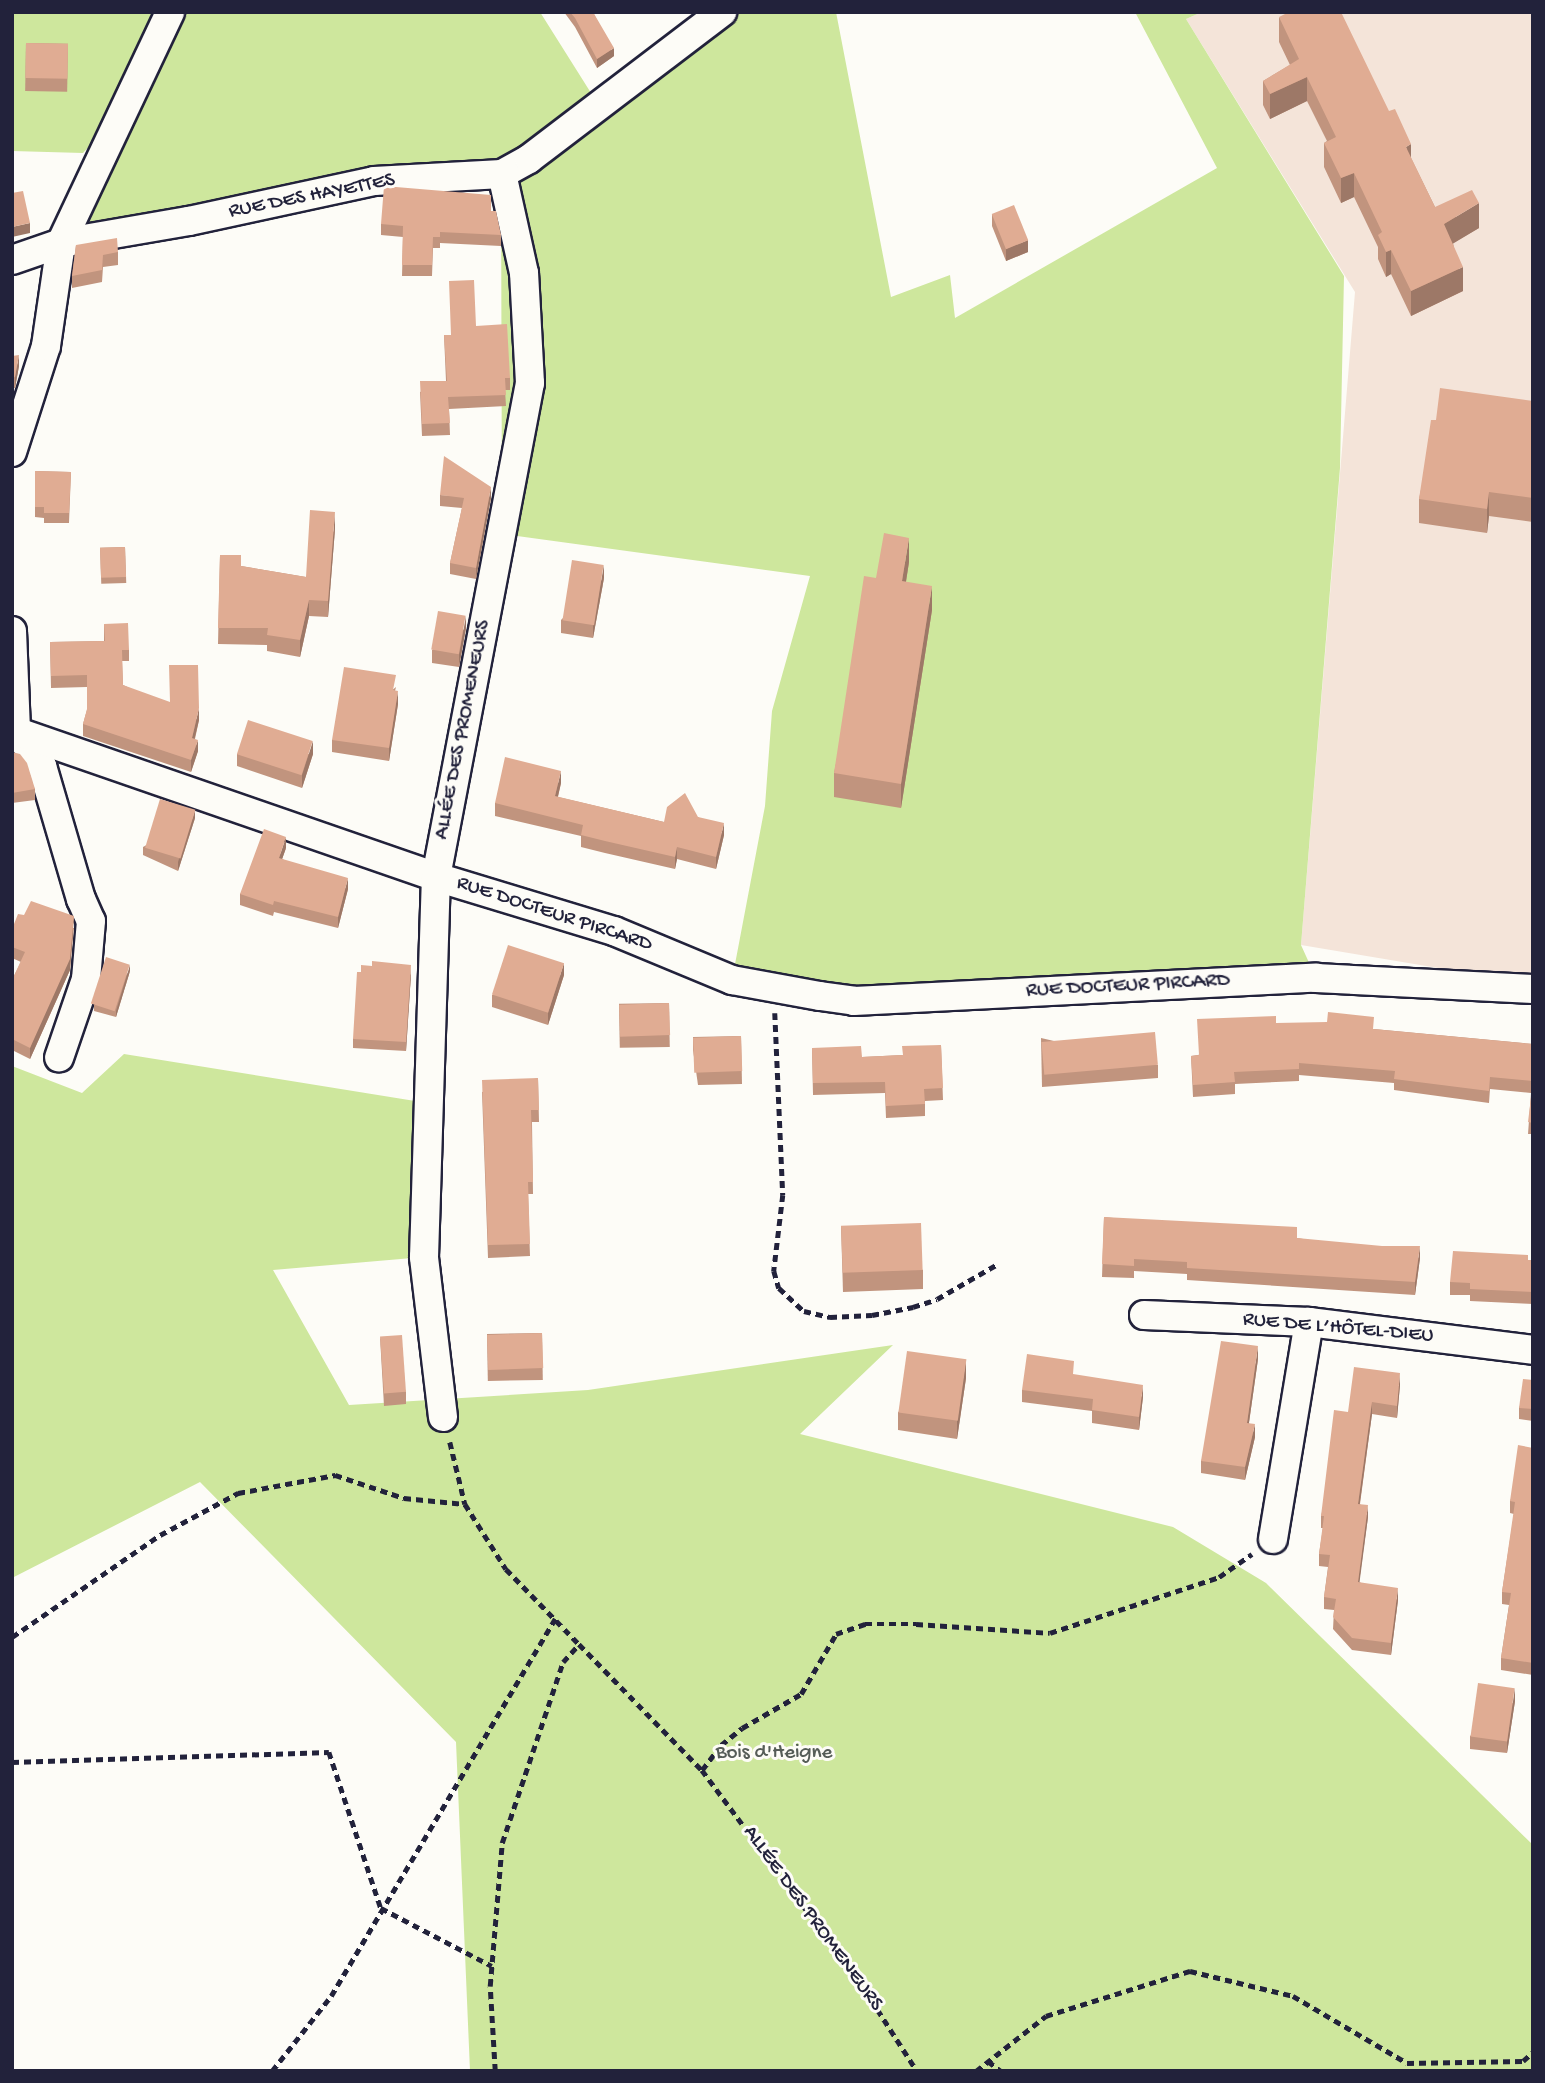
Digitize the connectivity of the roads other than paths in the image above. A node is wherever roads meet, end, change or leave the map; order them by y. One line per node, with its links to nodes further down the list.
1 (170, 12): 4 (street)
2 (722, 12): 3 (street, RUE DES HAYETTES)
3 (502, 174): 4 (street, RUE DES HAYETTES); 9 (street, ALLÉE DES PROMENEURS)
4 (61, 243): 5 (street, RUE DES HAYETTES); 6 (street)
5 (12, 260)
6 (12, 452)
7 (12, 631): 8 (street)
8 (14, 730): 9 (street, RUE DOCTEUR PIRCARD); 11 (street)
9 (436, 877): 10 (street, RUE DOCTEUR PIRCARD); 15 (street, ALLÉE DES PROMENEURS)
10 (1533, 989)
11 (59, 1058)
12 (1144, 1315): 13 (street, RUE DE L’HÔTEL-DIEU)
13 (1309, 1322): 14 (street, RUE DE L’HÔTEL-DIEU); 16 (street)
14 (1533, 1350)
15 (443, 1417)
16 (1273, 1539)

